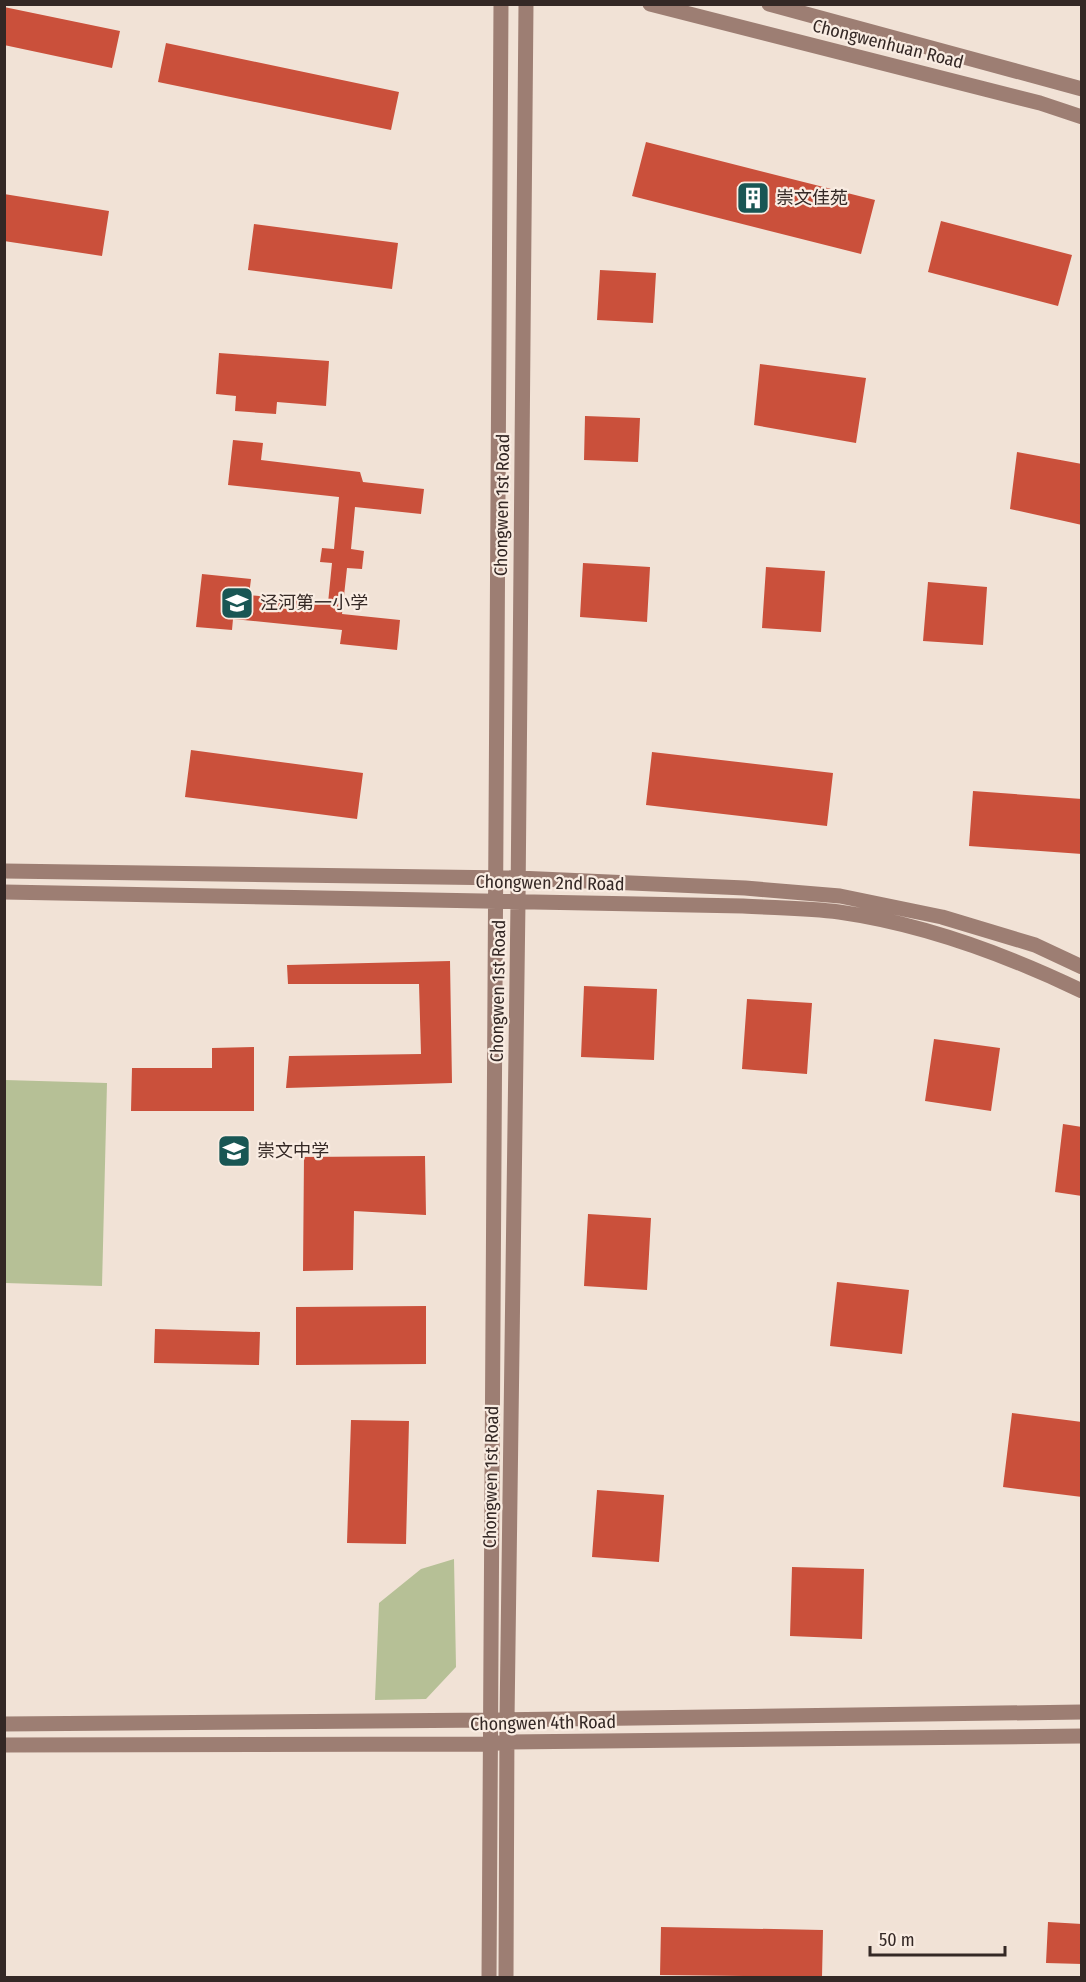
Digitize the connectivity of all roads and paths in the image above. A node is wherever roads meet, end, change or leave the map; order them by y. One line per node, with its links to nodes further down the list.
1 (501, 4): 8 (street, Chongwen 1st Road)
2 (526, 4): 9 (street, Chongwen 1st Road)
3 (650, 4): 6 (street, Chongwenhuan Road)
4 (769, 4): 5 (street, Chongwenhuan Road)
5 (1082, 89)
6 (1082, 117)
7 (4, 871): 8 (street, Chongwen 2nd Road)
8 (496, 878): 9 (street, Chongwen 2nd Road); 11 (street, Chongwen 1st Road)
9 (518, 878): 12 (street, Chongwen 1st Road); 13 (street, Chongwen 2nd Road)
10 (4, 892): 11 (street, Chongwen 2nd Road)
11 (495, 901): 12 (street, Chongwen 2nd Road); 16 (street, Chongwen 1st Road)
12 (518, 902): 14 (street, Chongwen 2nd Road); 17 (street, Chongwen 1st Road)
13 (1082, 968)
14 (1082, 991)
15 (1082, 1712): 17 (street, Chongwen 4th Road)
16 (490, 1720): 17 (street, Chongwen 4th Road); 18 (street, Chongwen 4th Road); 21 (street, Chongwen 1st Road)
17 (507, 1720): 20 (street, Chongwen 1st Road)
18 (4, 1724)
19 (1082, 1736): 20 (street, Chongwen 4th Road)
20 (507, 1742): 21 (street, Chongwen 4th Road); 24 (street, Chongwen 1st Road)
21 (490, 1744): 22 (street, Chongwen 4th Road); 23 (street, Chongwen 1st Road)
22 (4, 1745)
23 (489, 1977)
24 (506, 1977)

